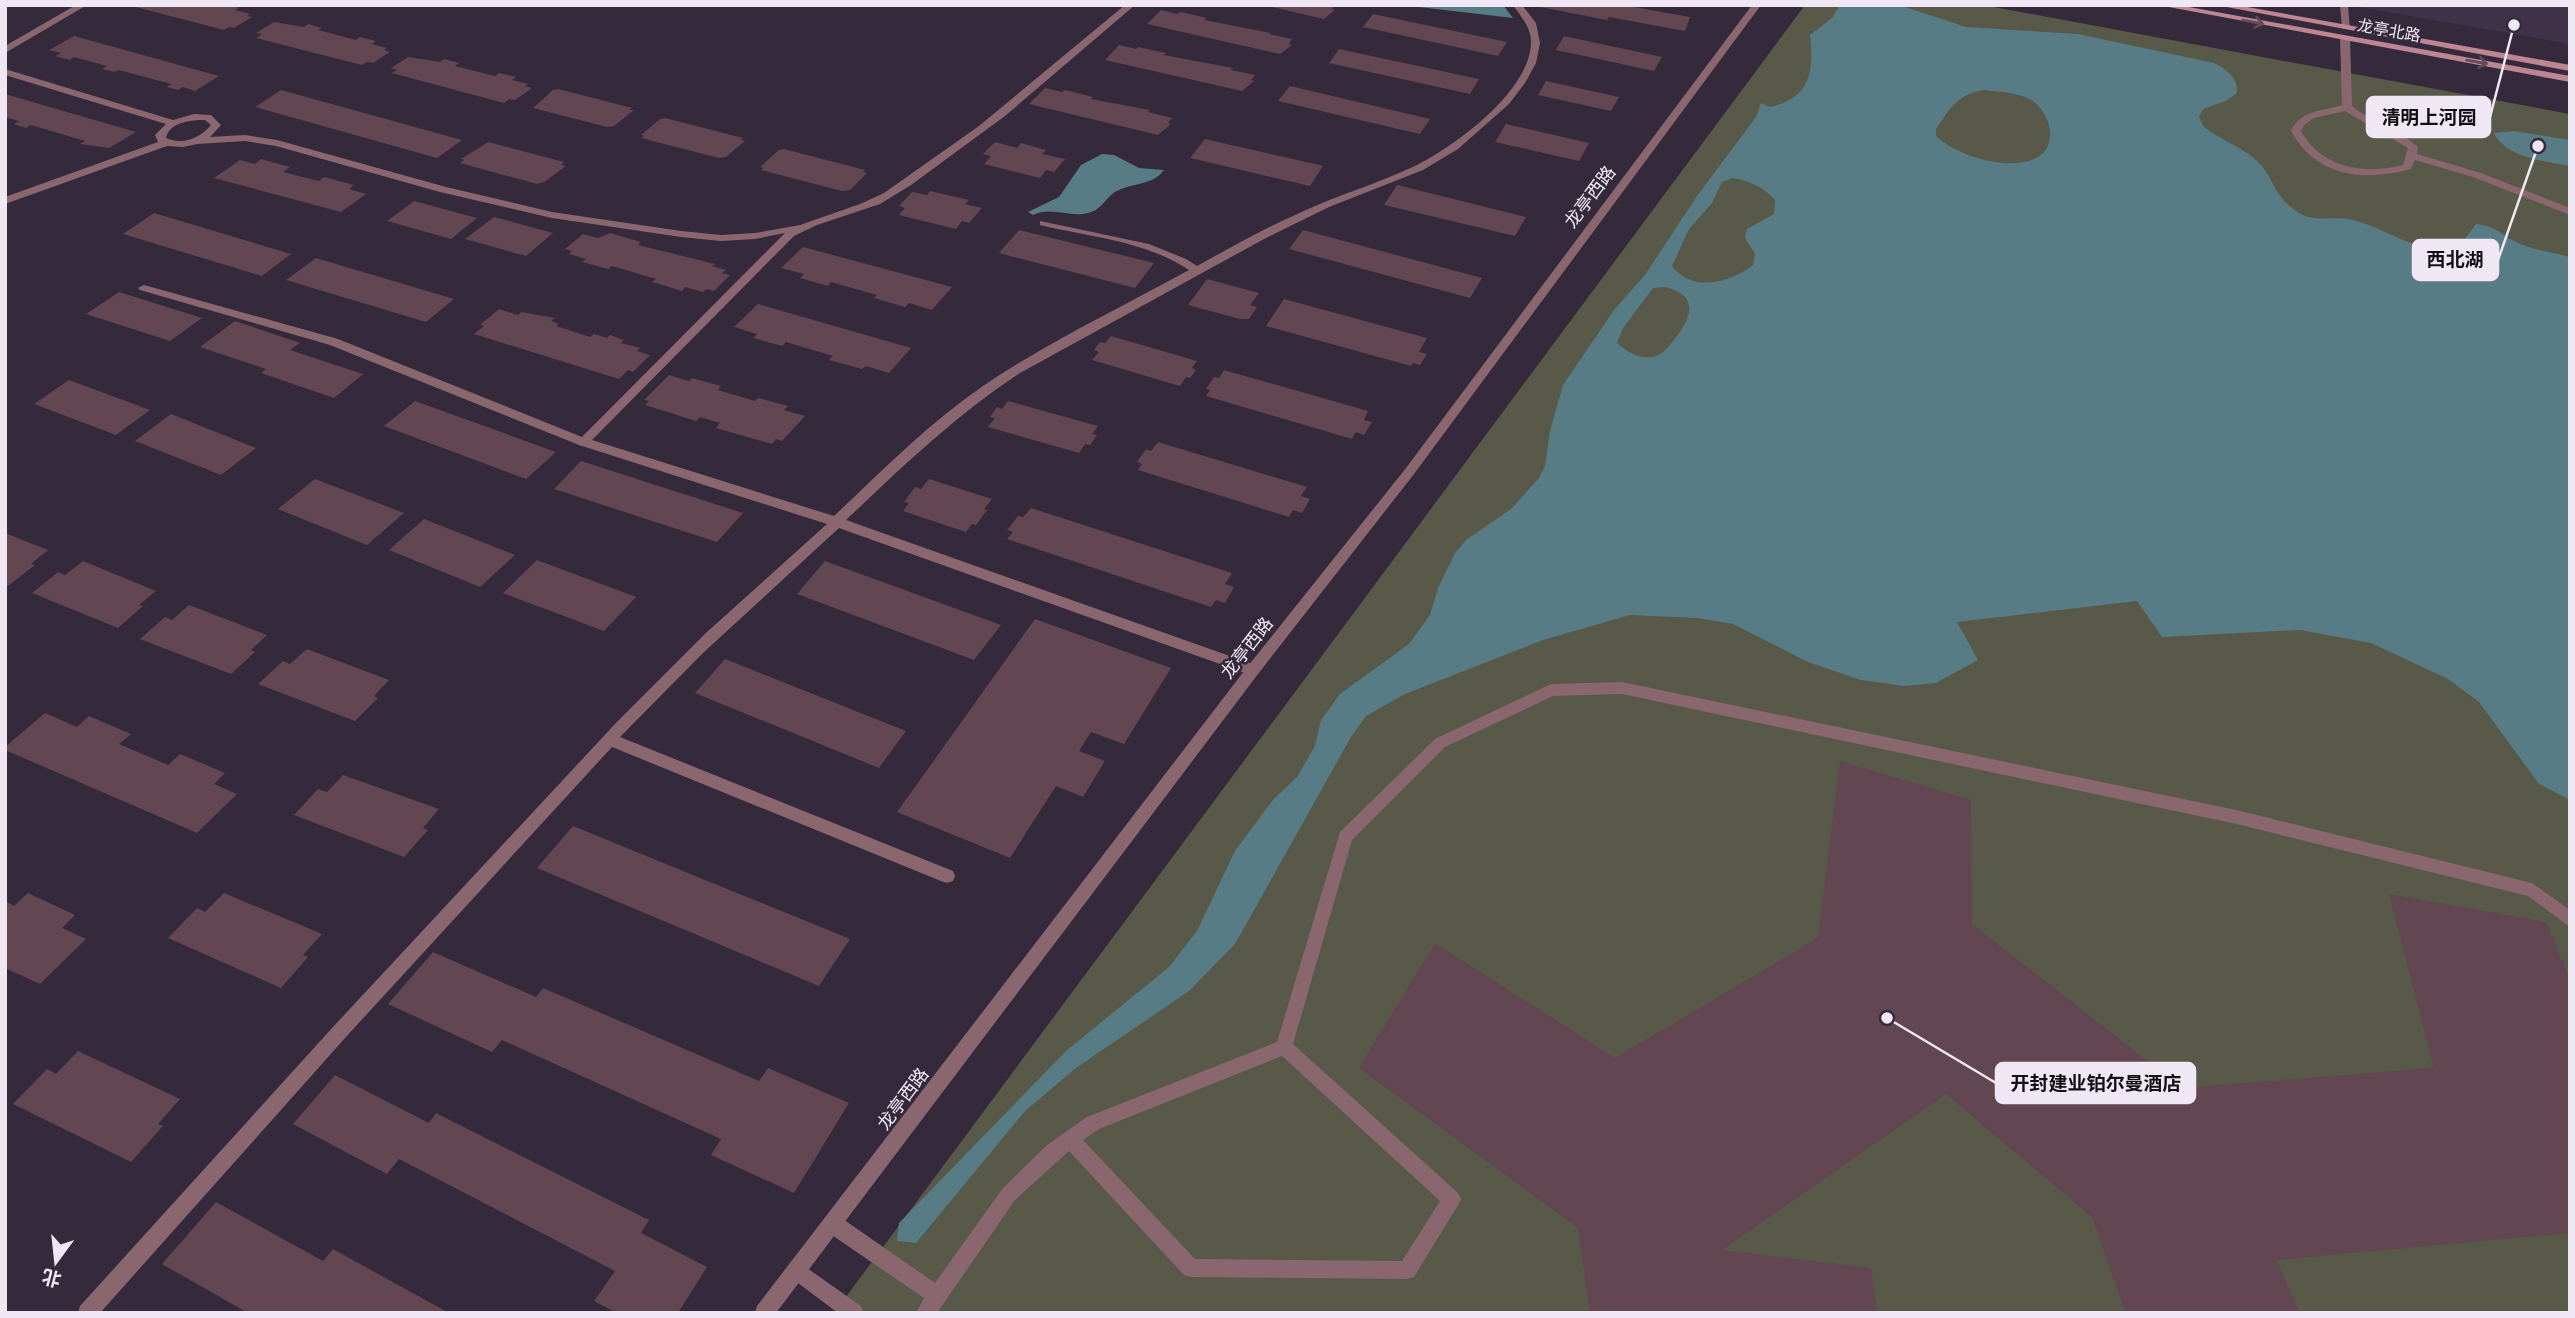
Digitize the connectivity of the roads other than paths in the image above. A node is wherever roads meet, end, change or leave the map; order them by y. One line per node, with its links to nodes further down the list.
1 (83, 5): 9 (street)
2 (1131, 5): 21 (street)
3 (1517, 5): 22 (street)
4 (1757, 5): 26 (street, 龙亭西路)
5 (2162, 5): 8 (main road, 龙亭北路, one-way to 8)
6 (2220, 5): 8 (main road, 龙亭北路)
7 (2344, 5): 8 (street)
8 (2346, 33): 10 (main road, 龙亭北路); 12 (main road, 龙亭北路, one-way to 12); 13 (street)
9 (5, 50)
10 (2570, 68)
11 (5, 72): 14 (street)
12 (2570, 79)
13 (2347, 107): 17 (street); 17 (street)
14 (174, 123): 15 (street); 16 (street)
15 (197, 141): 16 (street); 21 (street)
16 (166, 143): 18 (street)
17 (2413, 156): 19 (street)
18 (5, 201)
19 (2570, 212)
20 (1044, 223): 22 (street)
21 (805, 225): 24 (street)
22 (1196, 270): 25 (street)
23 (144, 288): 24 (street)
24 (583, 442): 25 (street)
25 (837, 522): 26 (street); 27 (street)
26 (1253, 670): 32 (street, 龙亭西路)
27 (611, 740): 28 (street); 35 (street)
28 (947, 876)
29 (2570, 920): 30 (street)
30 (1284, 1047): 31 (street); 31 (street)
31 (1070, 1139): 34 (street)
32 (833, 1224): 33 (street, 龙亭西路); 34 (street)
33 (797, 1270): 36 (street, 龙亭西路); 37 (street)
34 (937, 1297): 38 (street)
35 (87, 1313)
36 (764, 1313)
37 (854, 1313)
38 (925, 1313)

